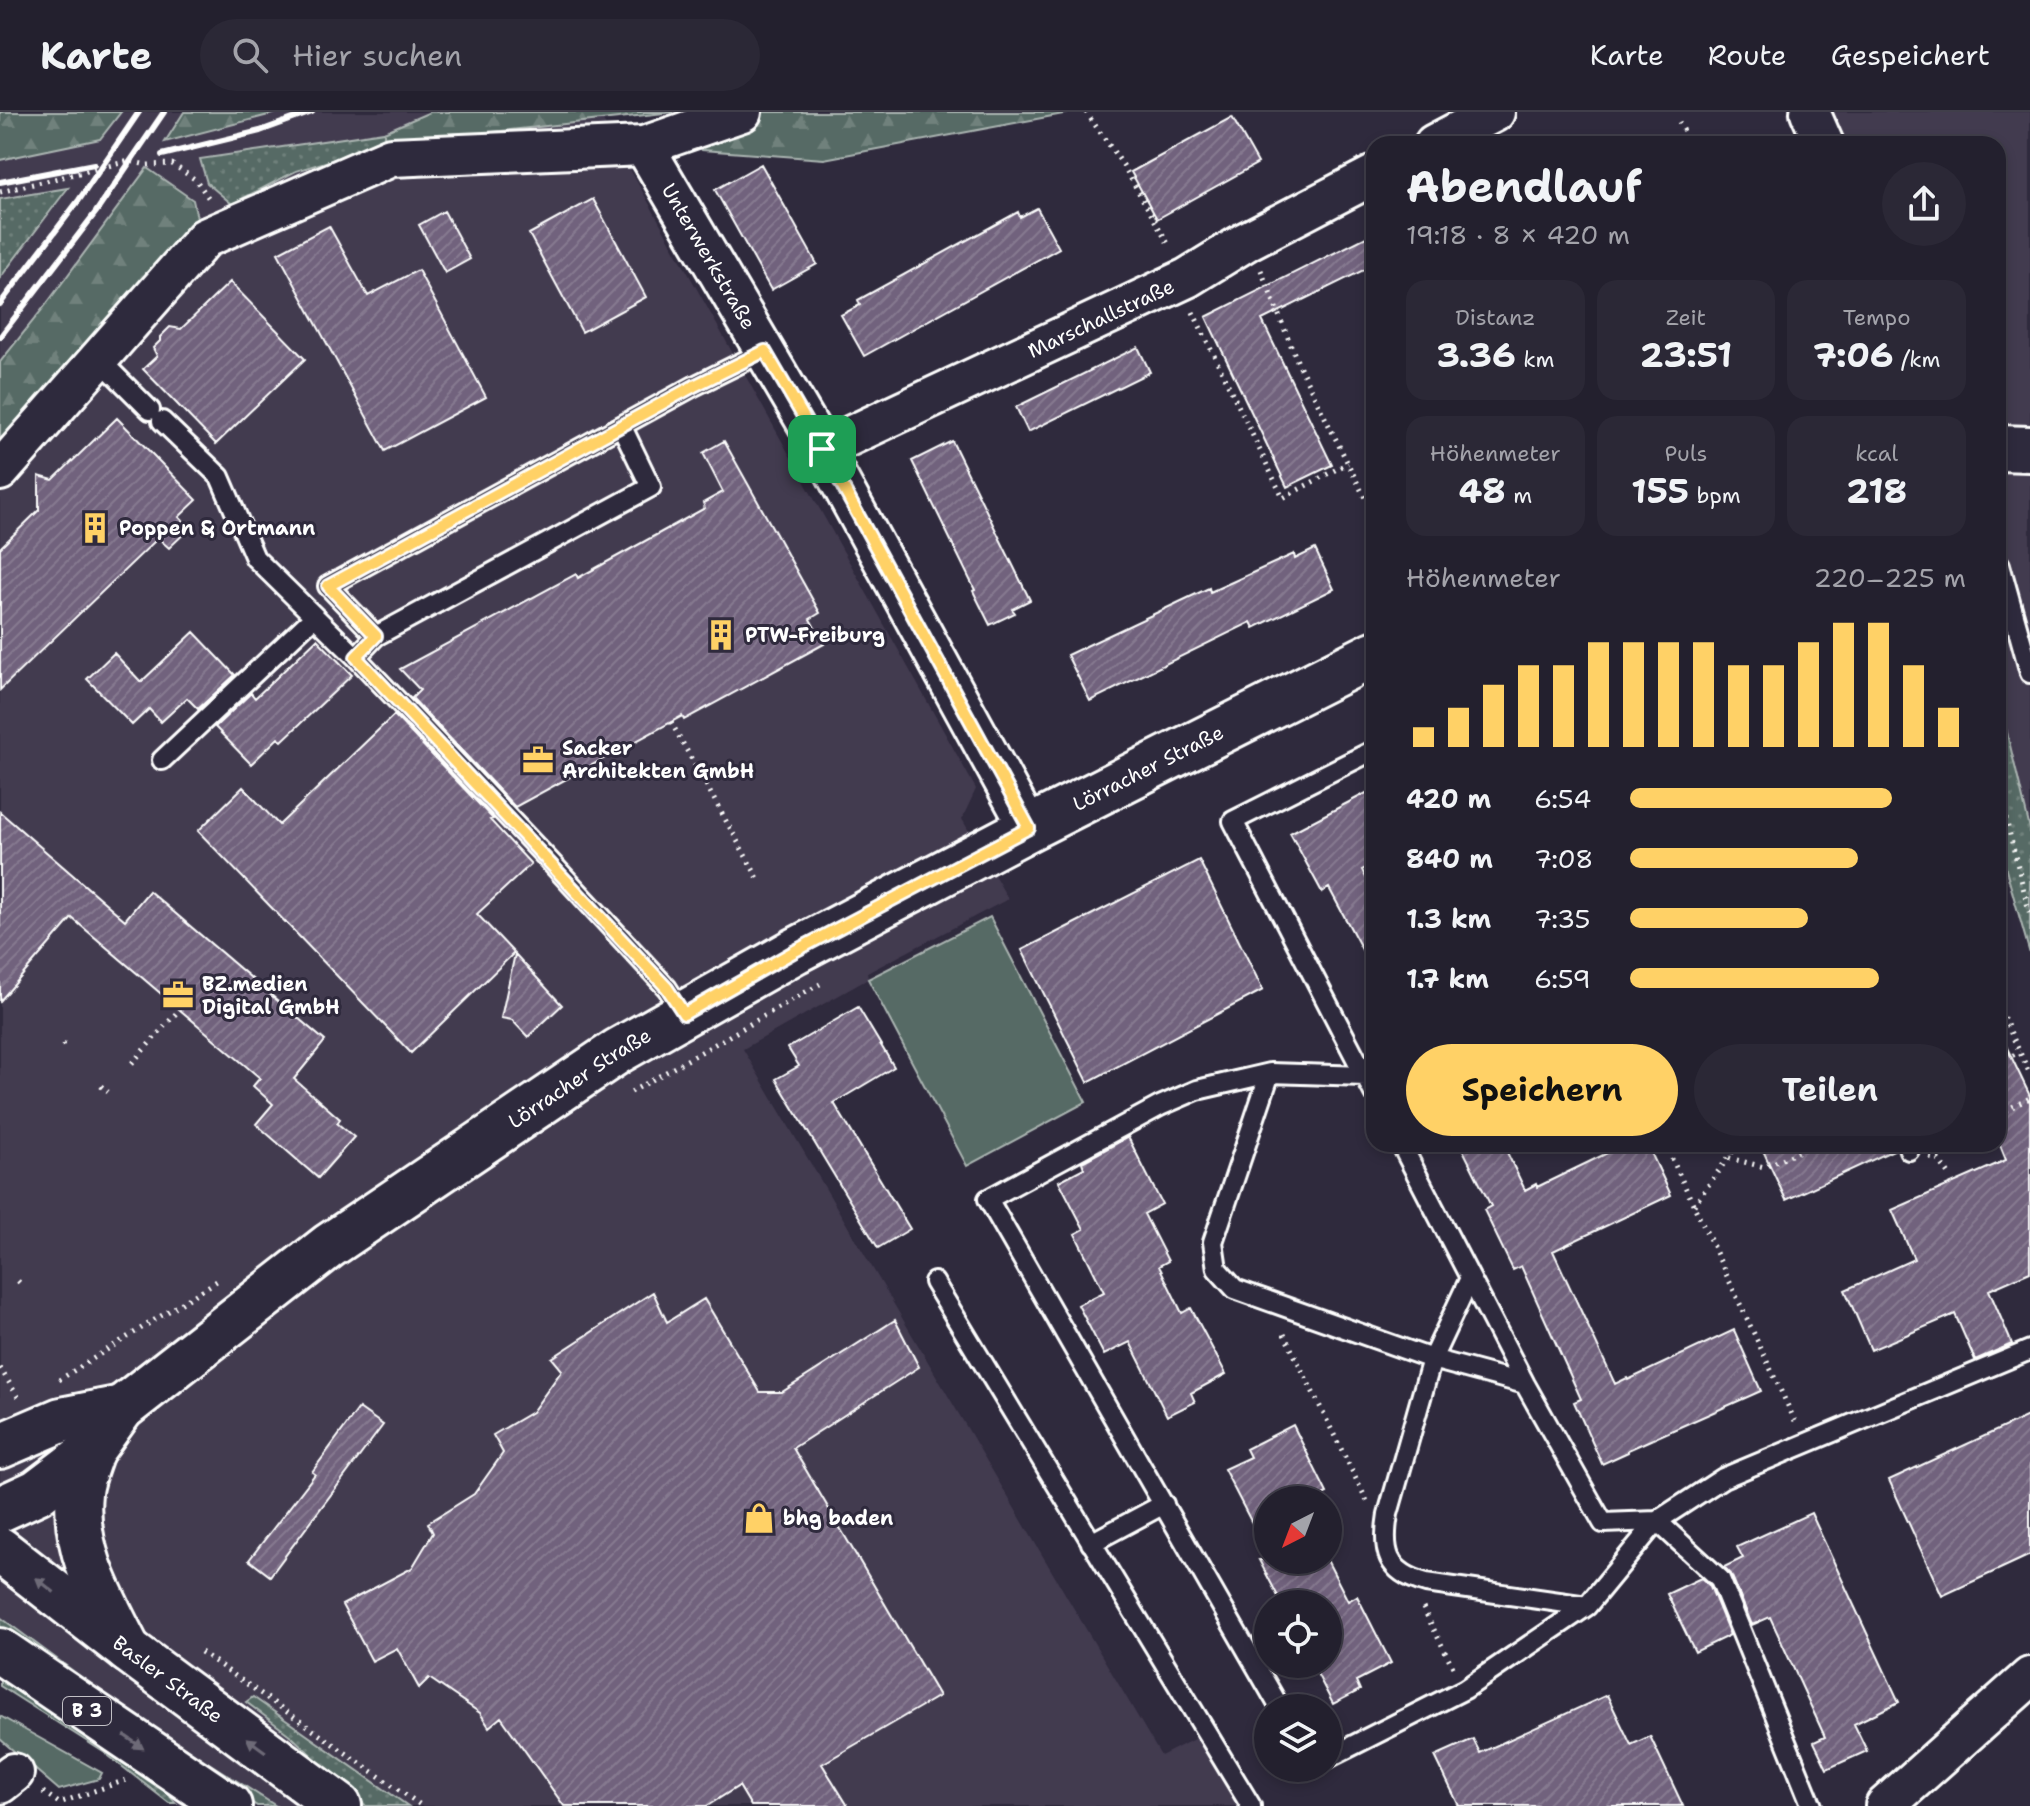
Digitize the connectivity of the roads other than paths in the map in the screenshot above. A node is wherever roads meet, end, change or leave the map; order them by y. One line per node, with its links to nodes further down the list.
1 (742, 112): 6 (street)
2 (1495, 112): 4 (street)
3 (1810, 112): 5 (street)
4 (1449, 136)
5 (1820, 136)
6 (644, 146): 8 (street, Unterwerkstraße); 9 (street)
7 (1366, 179): 12 (street, Marschallstraße)
8 (765, 351): 10 (lane); 12 (street, Unterwerkstraße)
9 (99, 359): 14 (street); 16 (lane)
10 (622, 427): 17 (lane); 17 (lane)
11 (2006, 448): 13 (street)
12 (822, 449): 23 (street, Unterwerkstraße)
13 (2030, 449)
14 (0, 471)
15 (2006, 587): 20 (lane)
16 (314, 617): 18 (lane); 22 (lane)
17 (376, 636): 18 (lane)
18 (356, 657): 24 (lane)
19 (1366, 658): 23 (street, Lörracher Straße)
20 (2030, 673)
21 (1366, 754): 26 (lane)
22 (162, 760)
23 (1029, 828): 24 (street, Lörracher Straße)
24 (684, 1014): 34 (street, Lörracher Straße)
25 (1270, 1073): 27 (lane); 32 (lane); 37 (lane)
26 (1366, 1076)
27 (1366, 1084)
28 (1405, 1152): 29 (lane)
29 (1470, 1278): 32 (lane); 33 (lane)
30 (934, 1282): 40 (lane)
31 (2030, 1350): 39 (lane)
32 (1432, 1359): 33 (lane); 42 (lane)
33 (1525, 1384): 39 (lane)
34 (122, 1408): 35 (street, Lörracher Straße); 36 (street, Lörracher Straße)
35 (0, 1446)
36 (91, 1451): 38 (street, Lörracher Straße); 43 (street)
37 (1164, 1504): 40 (lane); 46 (lane)
38 (0, 1509)
39 (1657, 1521): 42 (lane); 51 (lane)
40 (1091, 1543): 50 (lane)
41 (0, 1550): 43 (street, Basler Straße, one-way to 41)
42 (1587, 1606): 47 (lane)
43 (128, 1650): 49 (street, Basler Straße, one-way to 43)
44 (0, 1651): 48 (street, B 3, one-way to 48)
45 (2030, 1677): 52 (street)
46 (1272, 1694)
47 (1342, 1751)
48 (229, 1806)
49 (339, 1806)
50 (1251, 1806)
51 (1812, 1806)
52 (1885, 1806)

